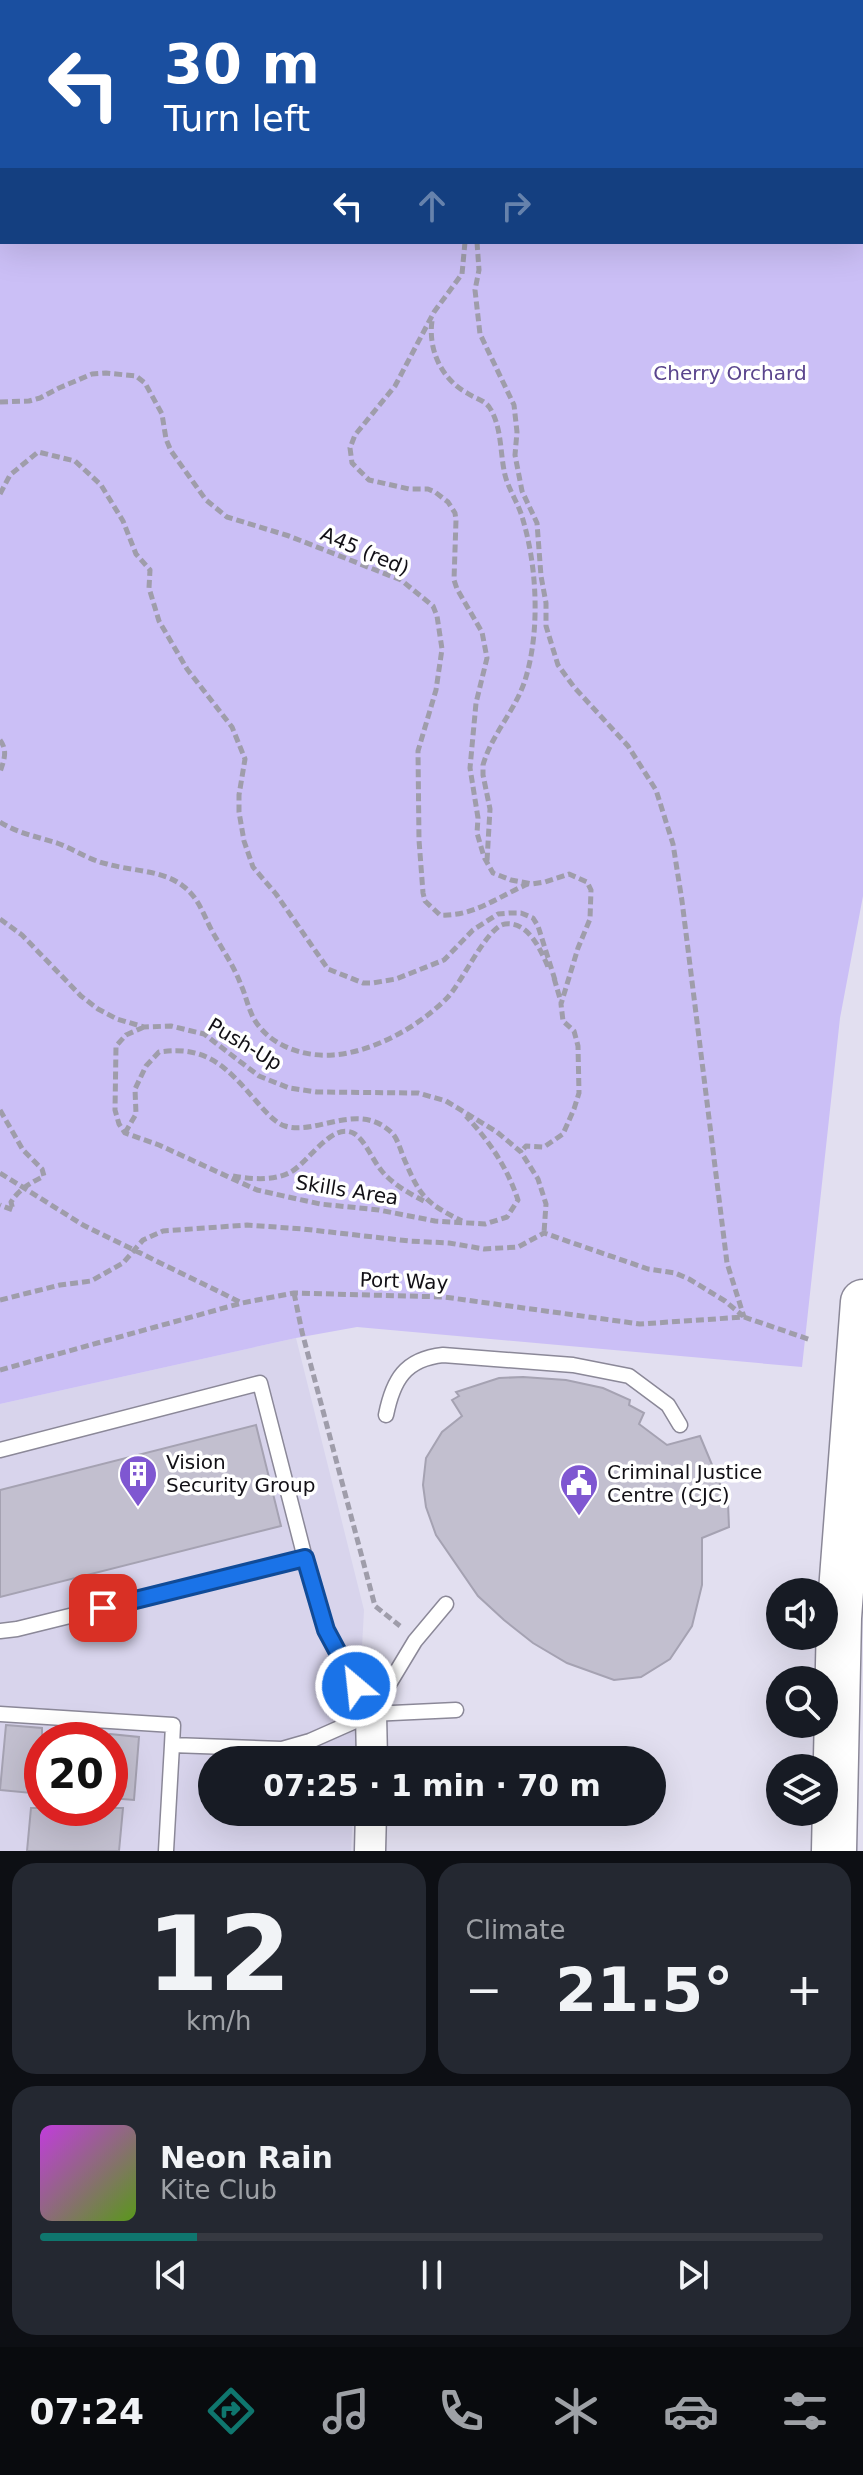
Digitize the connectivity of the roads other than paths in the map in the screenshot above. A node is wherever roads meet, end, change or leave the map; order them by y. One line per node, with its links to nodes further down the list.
1 (863, 1302): 16 (highway)
2 (386, 1415): 3 (lane)
3 (680, 1425)
4 (0, 1450): 5 (lane)
5 (305, 1558): 7 (lane); 10 (lane)
6 (446, 1604): 10 (lane)
7 (0, 1631)
8 (456, 1710): 10 (lane)
9 (0, 1714): 11 (lane)
10 (371, 1714): 11 (lane); 12 (street)
11 (172, 1745): 14 (lane)
12 (372, 1746)
13 (371, 1826): 15 (street)
14 (166, 1851)
15 (370, 1851)
16 (834, 1851)

